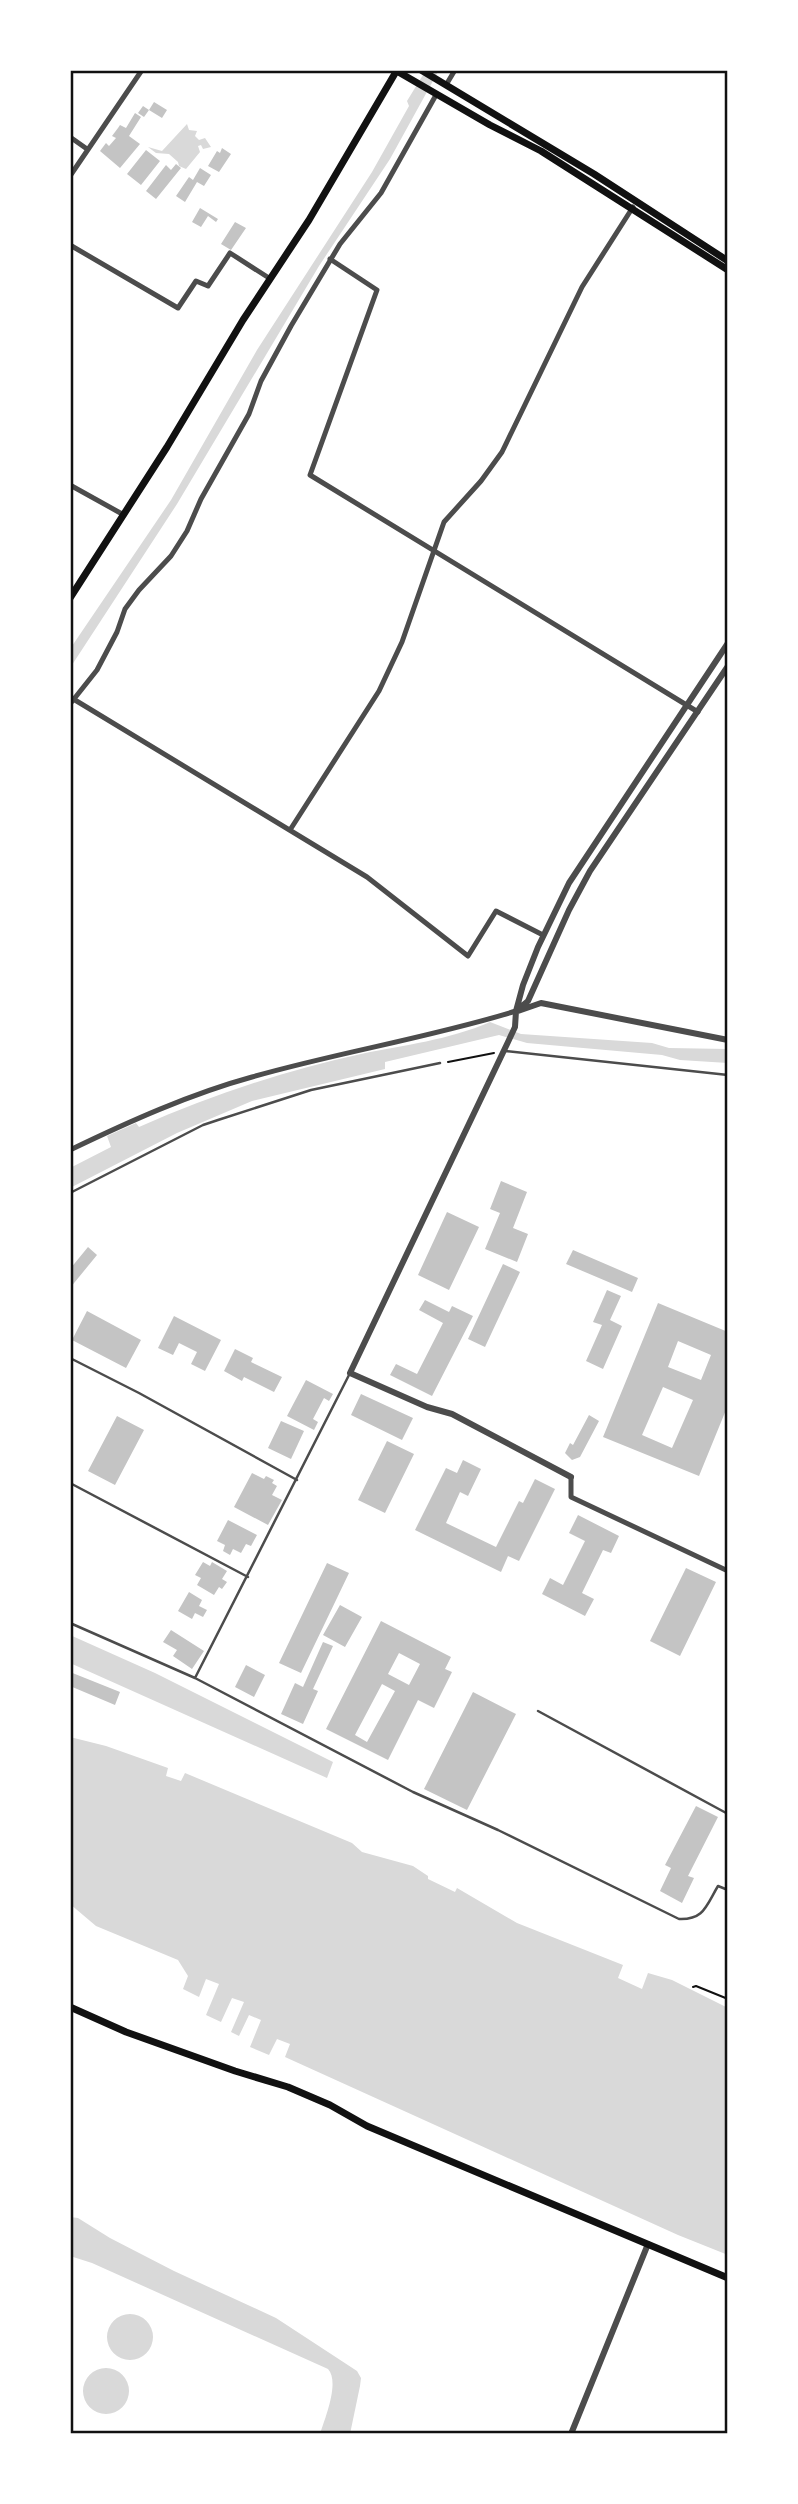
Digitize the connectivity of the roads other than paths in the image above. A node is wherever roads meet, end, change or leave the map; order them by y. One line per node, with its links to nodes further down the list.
1 (142, 70): 8 (street)
2 (396, 70): 6 (main road); 15 (main road)
3 (421, 70): 5 (main road)
4 (455, 70): 5 (street)
5 (446, 85): 10 (main road)
6 (436, 94): 10 (main road); 12 (street)
7 (70, 137): 8 (street)
8 (87, 149): 9 (street)
9 (70, 176)
10 (635, 205): 13 (main road); 14 (main road); 18 (street)
11 (70, 245): 15 (street)
12 (330, 259): 18 (street); 22 (street)
13 (728, 261)
14 (728, 270)
15 (270, 278): 17 (main road)
16 (70, 485): 17 (street)
17 (124, 515): 19 (main road)
18 (434, 551): 23 (street); 25 (street)
19 (70, 598)
20 (728, 643): 23 (street)
21 (728, 666): 24 (street)
22 (71, 700): 25 (street)
23 (688, 706): 24 (street); 26 (street)
24 (698, 712): 27 (street)
25 (290, 830): 26 (street)
26 (543, 935): 27 (street)
27 (516, 1011): 28 (street); 29 (street); 32 (street)
28 (728, 1040)
29 (504, 1051): 31 (lane); 35 (street)
30 (440, 1063): 33 (lane)
31 (728, 1075)
32 (70, 1150)
33 (70, 1193)
34 (70, 1358): 37 (lane)
35 (351, 1373): 36 (street); 37 (lane)
36 (571, 1477): 39 (street)
37 (297, 1480): 40 (lane)
38 (70, 1483): 40 (lane)
39 (728, 1571)
40 (248, 1577): 42 (lane)
41 (70, 1623): 42 (lane)
42 (195, 1678): 45 (lane)
43 (538, 1711): 44 (lane)
44 (728, 1814)
45 (728, 1890)
46 (70, 2007): 47 (main road)
47 (648, 2244): 48 (main road); 49 (street)
48 (728, 2278)
49 (570, 2434)

